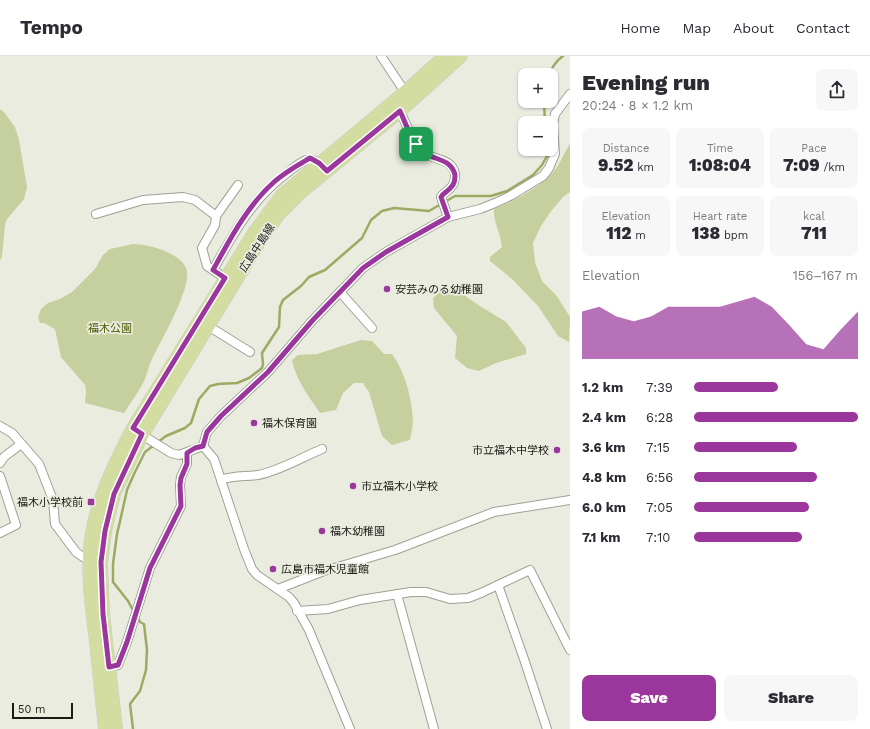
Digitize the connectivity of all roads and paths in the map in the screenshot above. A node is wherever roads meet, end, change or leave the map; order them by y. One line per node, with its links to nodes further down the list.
1 (381, 56): 5 (street)
2 (445, 56): 5 (main road, 広島中島線)
3 (461, 56): 5 (main road, 広島中島線)
4 (570, 94): 11 (street)
5 (409, 96): 6 (main road, 広島中島線); 7 (main road, 広島中島線)
6 (400, 111): 7 (main road, 広島中島線); 11 (street)
7 (323, 167): 12 (street); 13 (main road, 広島中島線); 15 (main road, 広島中島線)
8 (238, 185): 10 (street)
9 (96, 214): 10 (street)
10 (216, 216): 12 (street)
11 (448, 217): 14 (street)
12 (213, 270): 13 (street)
13 (225, 278): 15 (main road, 広島中島線)
14 (340, 292): 16 (street); 21 (street)
15 (204, 323): 17 (street); 19 (main road, 広島中島線)
16 (372, 328)
17 (250, 352)
18 (0, 426): 20 (street)
19 (137, 431): 23 (street); 29 (main road, 広島中島線)
20 (21, 444): 24 (street); 29 (street)
21 (203, 446): 23 (street); 26 (street)
22 (322, 449): 26 (street)
23 (187, 453): 35 (street)
24 (0, 463)
25 (0, 476): 28 (street)
26 (221, 480): 31 (street)
27 (570, 500): 31 (street)
28 (0, 533)
29 (95, 561): 35 (main road, 広島中島線); 36 (main road, 広島中島線)
30 (498, 585): 32 (street); 34 (street); 40 (street)
31 (278, 589): 33 (street)
32 (397, 594): 33 (street); 39 (street)
33 (297, 611): 38 (street)
34 (570, 649)
35 (109, 667): 37 (main road, 広島中島線)
36 (105, 729)
37 (116, 729)
38 (350, 729)
39 (434, 729)
40 (548, 729)

